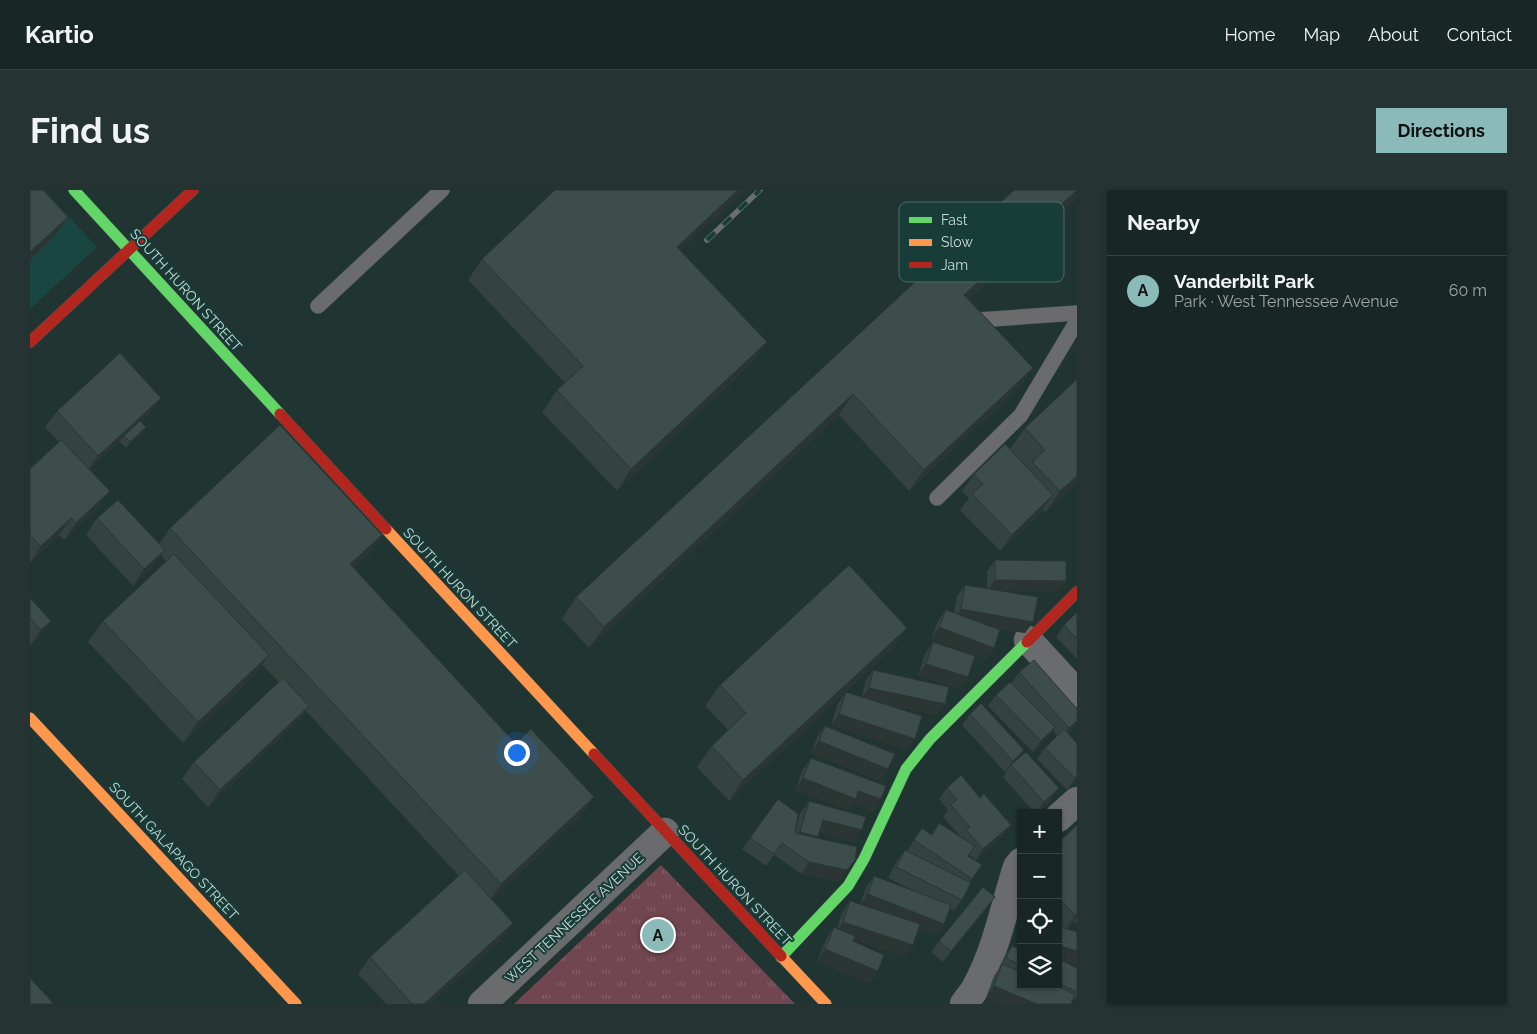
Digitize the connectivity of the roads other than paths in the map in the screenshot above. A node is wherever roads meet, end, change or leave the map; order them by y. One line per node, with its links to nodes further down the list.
1 (74, 190): 4 (street, SOUTH HURON STREET)
2 (194, 190): 4 (street)
3 (442, 190): 5 (lane)
4 (129, 250): 9 (street); 17 (street, SOUTH HURON STREET)
5 (318, 306)
6 (1077, 313): 7 (lane)
7 (978, 320)
8 (1077, 321): 10 (lane)
9 (30, 342)
10 (937, 498)
11 (1077, 592): 12 (street)
12 (1028, 640): 13 (street); 19 (street)
13 (1077, 693)
14 (30, 718): 20 (street, SOUTH GALAPAGO STREET)
15 (1077, 801): 16 (street)
16 (1062, 814)
17 (665, 832): 19 (street, SOUTH HURON STREET); 21 (street, WEST TENNESSEE AVENUE)
18 (1017, 867): 23 (street)
19 (781, 957): 22 (street, SOUTH HURON STREET)
20 (296, 1004)
21 (482, 1004)
22 (826, 1004)
23 (964, 1004)

